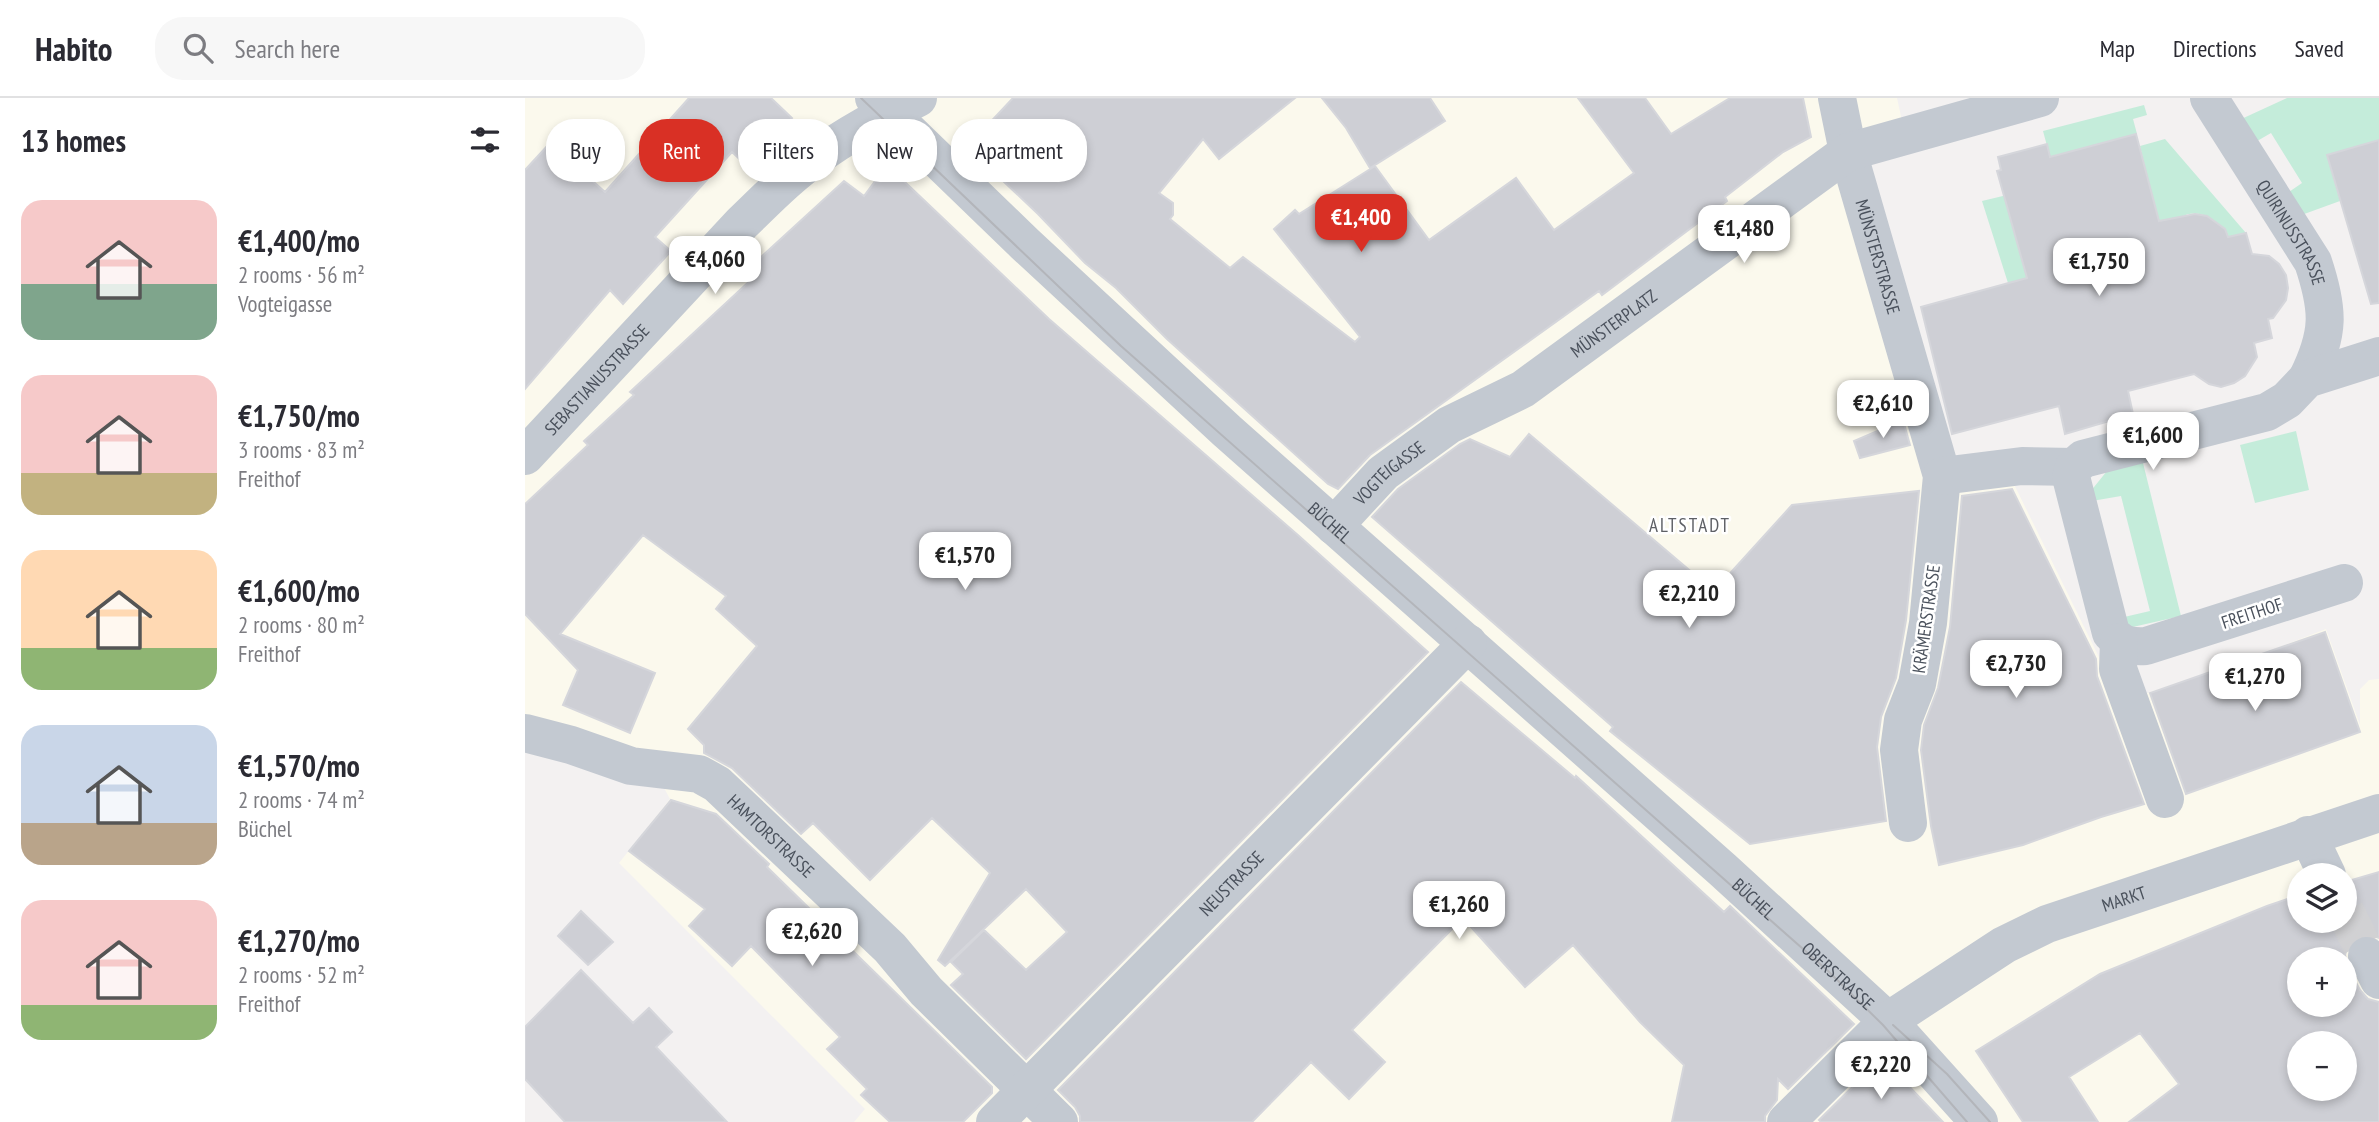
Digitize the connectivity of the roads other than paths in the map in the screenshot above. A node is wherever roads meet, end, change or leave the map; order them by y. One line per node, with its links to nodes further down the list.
1 (1837, 98): 5 (street, MÜNSTERSTRASSE)
2 (2040, 98): 5 (street, MÜNSTERPLATZ)
3 (2209, 98): 7 (street, QUIRINUSSTRASSE)
4 (894, 103): 10 (street, SEBASTIANUSSTRASSE); 13 (street, BÜCHEL)
5 (1848, 152): 8 (street, MÜNSTERSTRASSE); 9 (street, MÜNSTERPLATZ)
6 (2379, 356): 7 (street)
7 (2307, 379): 11 (street)
8 (1924, 413): 12 (street, KRÄMERSTRASSE)
9 (1449, 425): 13 (street, VOGTEIGASSE)
10 (525, 456)
11 (2074, 467): 12 (street); 15 (street)
12 (1942, 476): 20 (street, KRÄMERSTRASSE)
13 (1334, 526): 16 (street, BÜCHEL)
14 (2344, 583): 15 (street, FREITHOF)
15 (2119, 642): 18 (street)
16 (1468, 643): 23 (street, BÜCHEL); 25 (street, NEUSTRASSE)
17 (525, 733): 25 (street, HAMTORSTRASSE)
18 (2165, 799)
19 (2379, 813): 21 (street, MARKT)
20 (1908, 823)
21 (2308, 835): 22 (street); 24 (street, MARKT)
22 (2321, 863)
23 (1781, 922): 24 (street, OBERSTRASSE)
24 (1888, 1021): 28 (street, MARKT); 29 (street, OBERSTRASSE)
25 (1027, 1089): 26 (street, NEUSTRASSE); 27 (street, HAMTORSTRASSE)
26 (995, 1122)
27 (1059, 1122)
28 (1786, 1122)
29 (1979, 1122)

